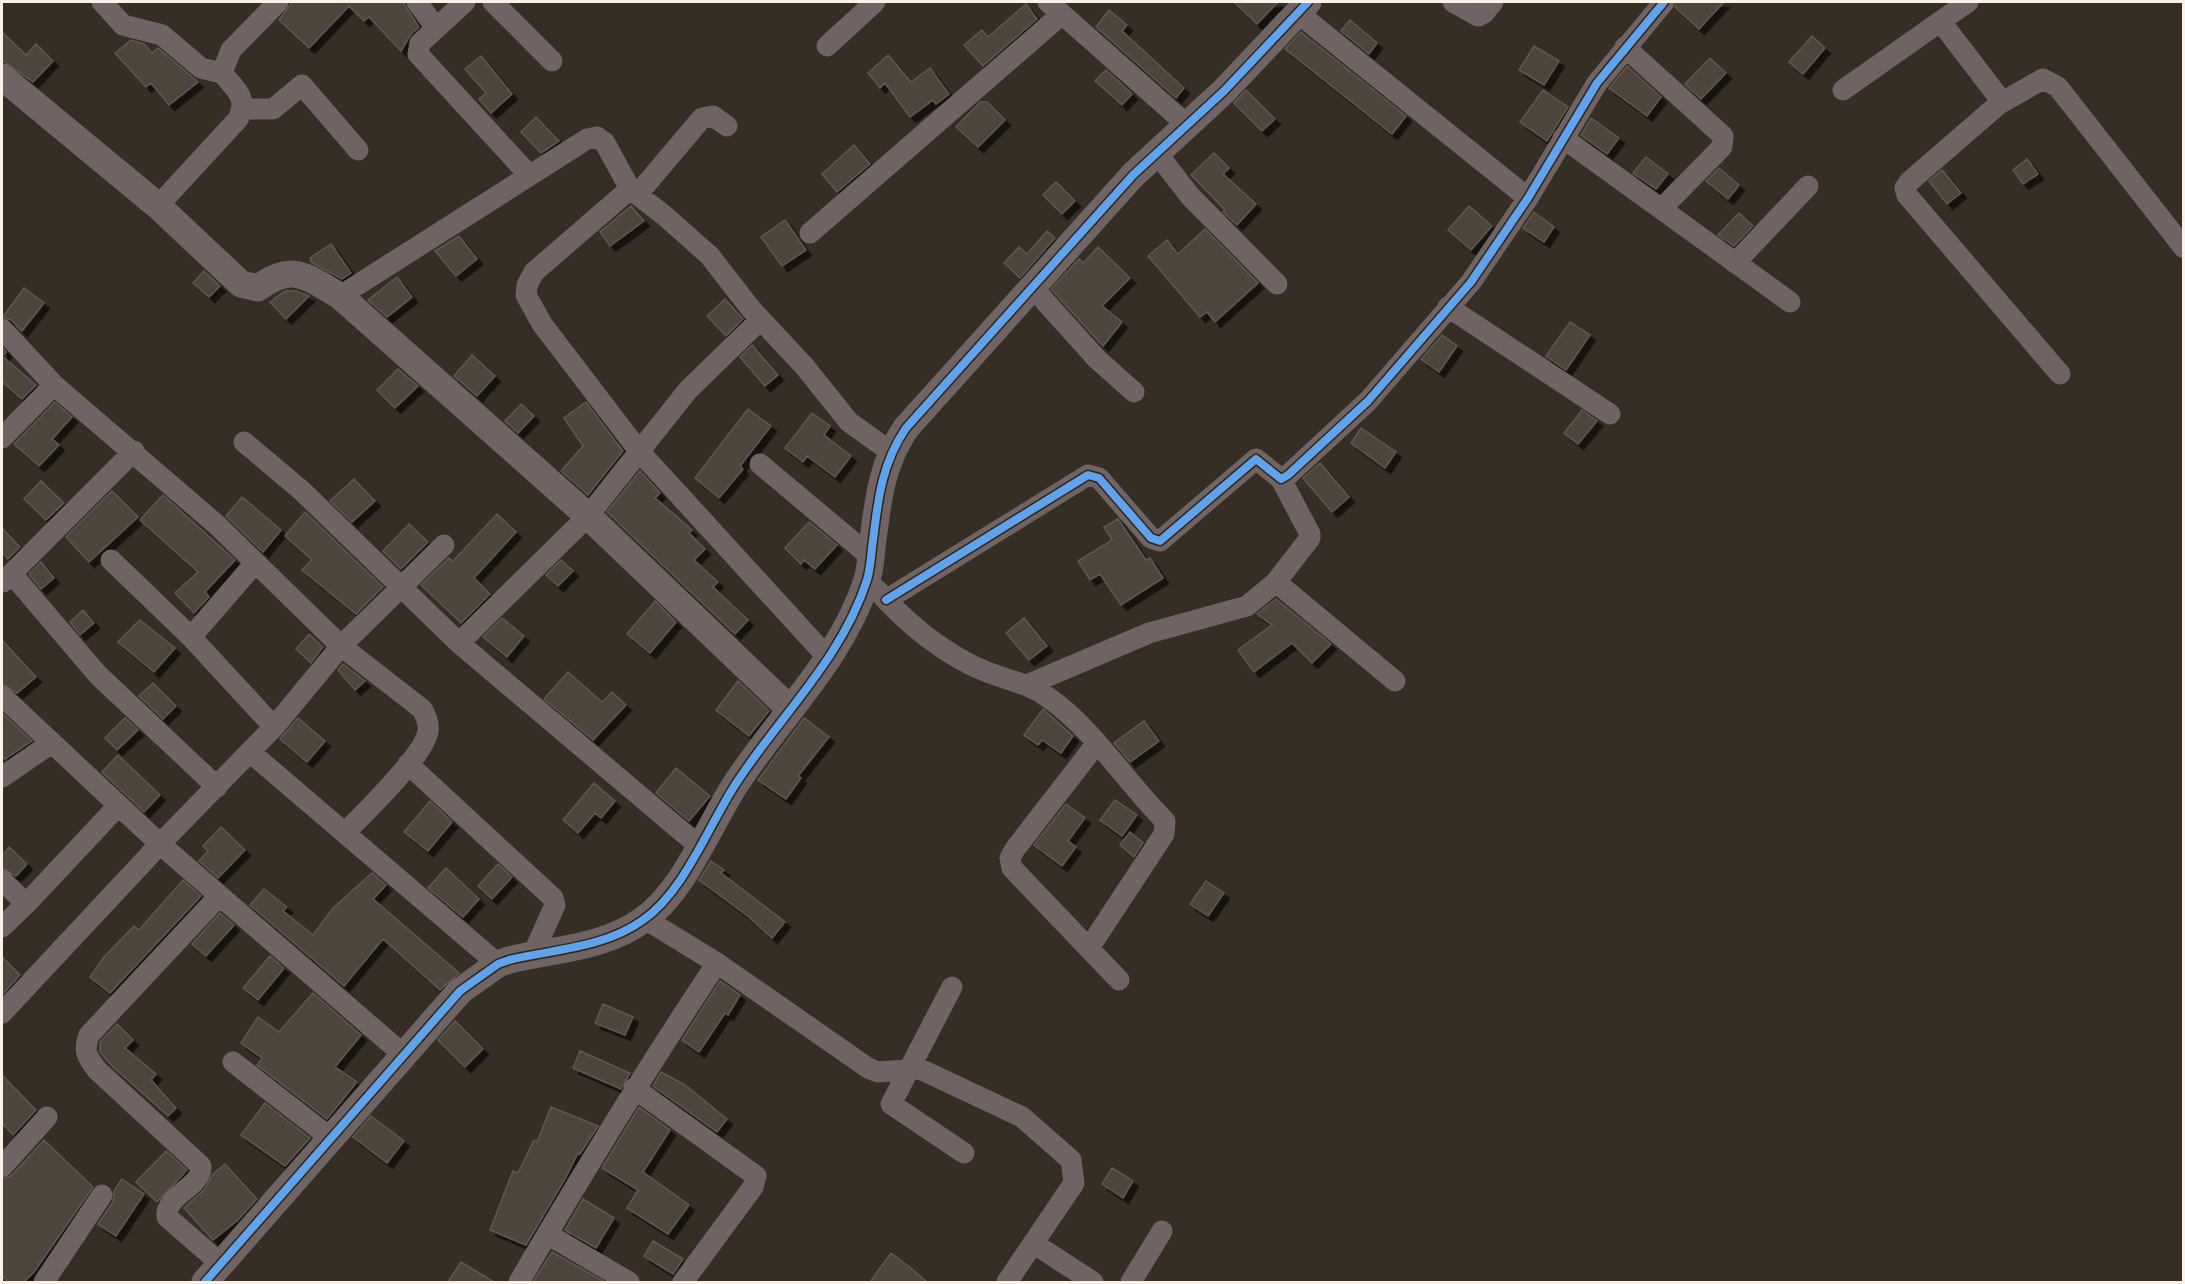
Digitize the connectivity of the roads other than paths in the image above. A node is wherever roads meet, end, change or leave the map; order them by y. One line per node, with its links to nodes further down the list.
1 (102, 2): 18 (street)
2 (279, 2): 18 (street)
3 (417, 2): 14 (street)
4 (465, 2): 14 (street)
5 (493, 2): 17 (street)
6 (875, 2): 15 (street)
7 (1453, 2): 8 (street)
8 (1493, 2)
9 (1664, 2): 16 (street)
10 (1967, 2): 13 (street)
11 (1303, 7): 23 (street); 31 (street)
12 (1055, 8): 23 (street); 34 (street)
13 (1941, 22): 20 (street); 21 (street)
14 (436, 28): 28 (street)
15 (827, 46)
16 (1625, 47): 25 (street); 33 (street)
17 (552, 61)
18 (222, 73): 22 (street)
19 (2, 77): 32 (street)
20 (1843, 90)
21 (1999, 104): 35 (street); 44 (street)
22 (243, 109): 26 (street); 32 (street)
23 (1186, 124): 27 (street)
24 (727, 126): 30 (street)
25 (1563, 138): 31 (street); 33 (street)
26 (358, 150)
27 (1156, 152): 37 (street); 38 (street)
28 (529, 175): 30 (street); 39 (street)
29 (1808, 186): 36 (street)
30 (633, 192): 42 (street); 51 (street)
31 (1528, 198): 41 (street)
32 (158, 206): 39 (street)
33 (1662, 208): 36 (street)
34 (810, 233)
35 (2184, 248)
36 (1735, 263): 40 (street)
37 (1277, 284)
38 (1033, 288): 46 (street); 52 (street)
39 (340, 296): 55 (street)
40 (1790, 302)
41 (1448, 307): 47 (street); 54 (street)
42 (760, 320): 51 (street); 52 (street)
43 (2, 329): 45 (street)
44 (2060, 374)
45 (54, 385): 48 (street); 50 (street)
46 (1134, 392)
47 (1610, 414)
48 (2, 438)
49 (244, 442): 62 (street)
50 (134, 451): 58 (street); 60 (street)
51 (639, 451): 55 (street); 67 (street)
52 (891, 452): 59 (street)
53 (760, 464): 59 (street)
54 (1281, 479): 61 (street); 63 (street)
55 (588, 516): 65 (street); 71 (street)
56 (444, 545): 62 (street)
57 (111, 560): 64 (street)
58 (255, 563): 64 (street); 66 (street)
59 (869, 568): 63 (street); 67 (street)
60 (7, 578): 78 (street)
61 (1276, 582): 68 (street); 69 (street)
62 (400, 588): 65 (street); 66 (street)
63 (886, 600): 69 (street)
64 (191, 637): 72 (street)
65 (459, 643): 82 (street)
66 (341, 646): 72 (street); 76 (street)
67 (829, 659): 71 (street)
68 (1395, 681)
69 (1027, 685): 73 (street)
70 (2, 696): 74 (street)
71 (790, 709): 82 (street)
72 (274, 727): 75 (street)
73 (1097, 743): 88 (street); 88 (street)
74 (50, 744): 77 (street); 79 (street)
75 (250, 752): 78 (street); 80 (street)
76 (408, 764): 80 (street); 89 (street)
77 (2, 777)
78 (217, 787): 81 (street)
79 (118, 806): 81 (street); 85 (street)
80 (345, 833): 91 (street)
81 (160, 844): 84 (street); 94 (street)
82 (699, 846): 86 (street)
83 (2, 880): 85 (street)
84 (219, 896): 95 (street); 107 (street)
85 (26, 904): 87 (street)
86 (645, 919): 89 (street); 90 (street)
87 (2, 927)
88 (1089, 948): 92 (street)
89 (532, 954): 91 (street)
90 (717, 963): 97 (street); 98 (street)
91 (498, 964): 95 (street)
92 (1119, 980)
93 (952, 987): 97 (street)
94 (2, 1013)
95 (405, 1056): 100 (street)
96 (233, 1062): 100 (street)
97 (907, 1070): 101 (street); 106 (street)
98 (634, 1088): 105 (street); 112 (street)
99 (47, 1117): 102 (street)
100 (333, 1139): 107 (street)
101 (964, 1153)
102 (2, 1167)
103 (102, 1195): 109 (street)
104 (1162, 1231): 114 (street)
105 (548, 1234): 110 (street); 111 (street)
106 (1033, 1243): 108 (street); 113 (street)
107 (212, 1273)
108 (1010, 1281)
109 (44, 1282)
110 (519, 1282)
111 (629, 1282)
112 (683, 1282)
113 (1093, 1282)
114 (1131, 1282)

